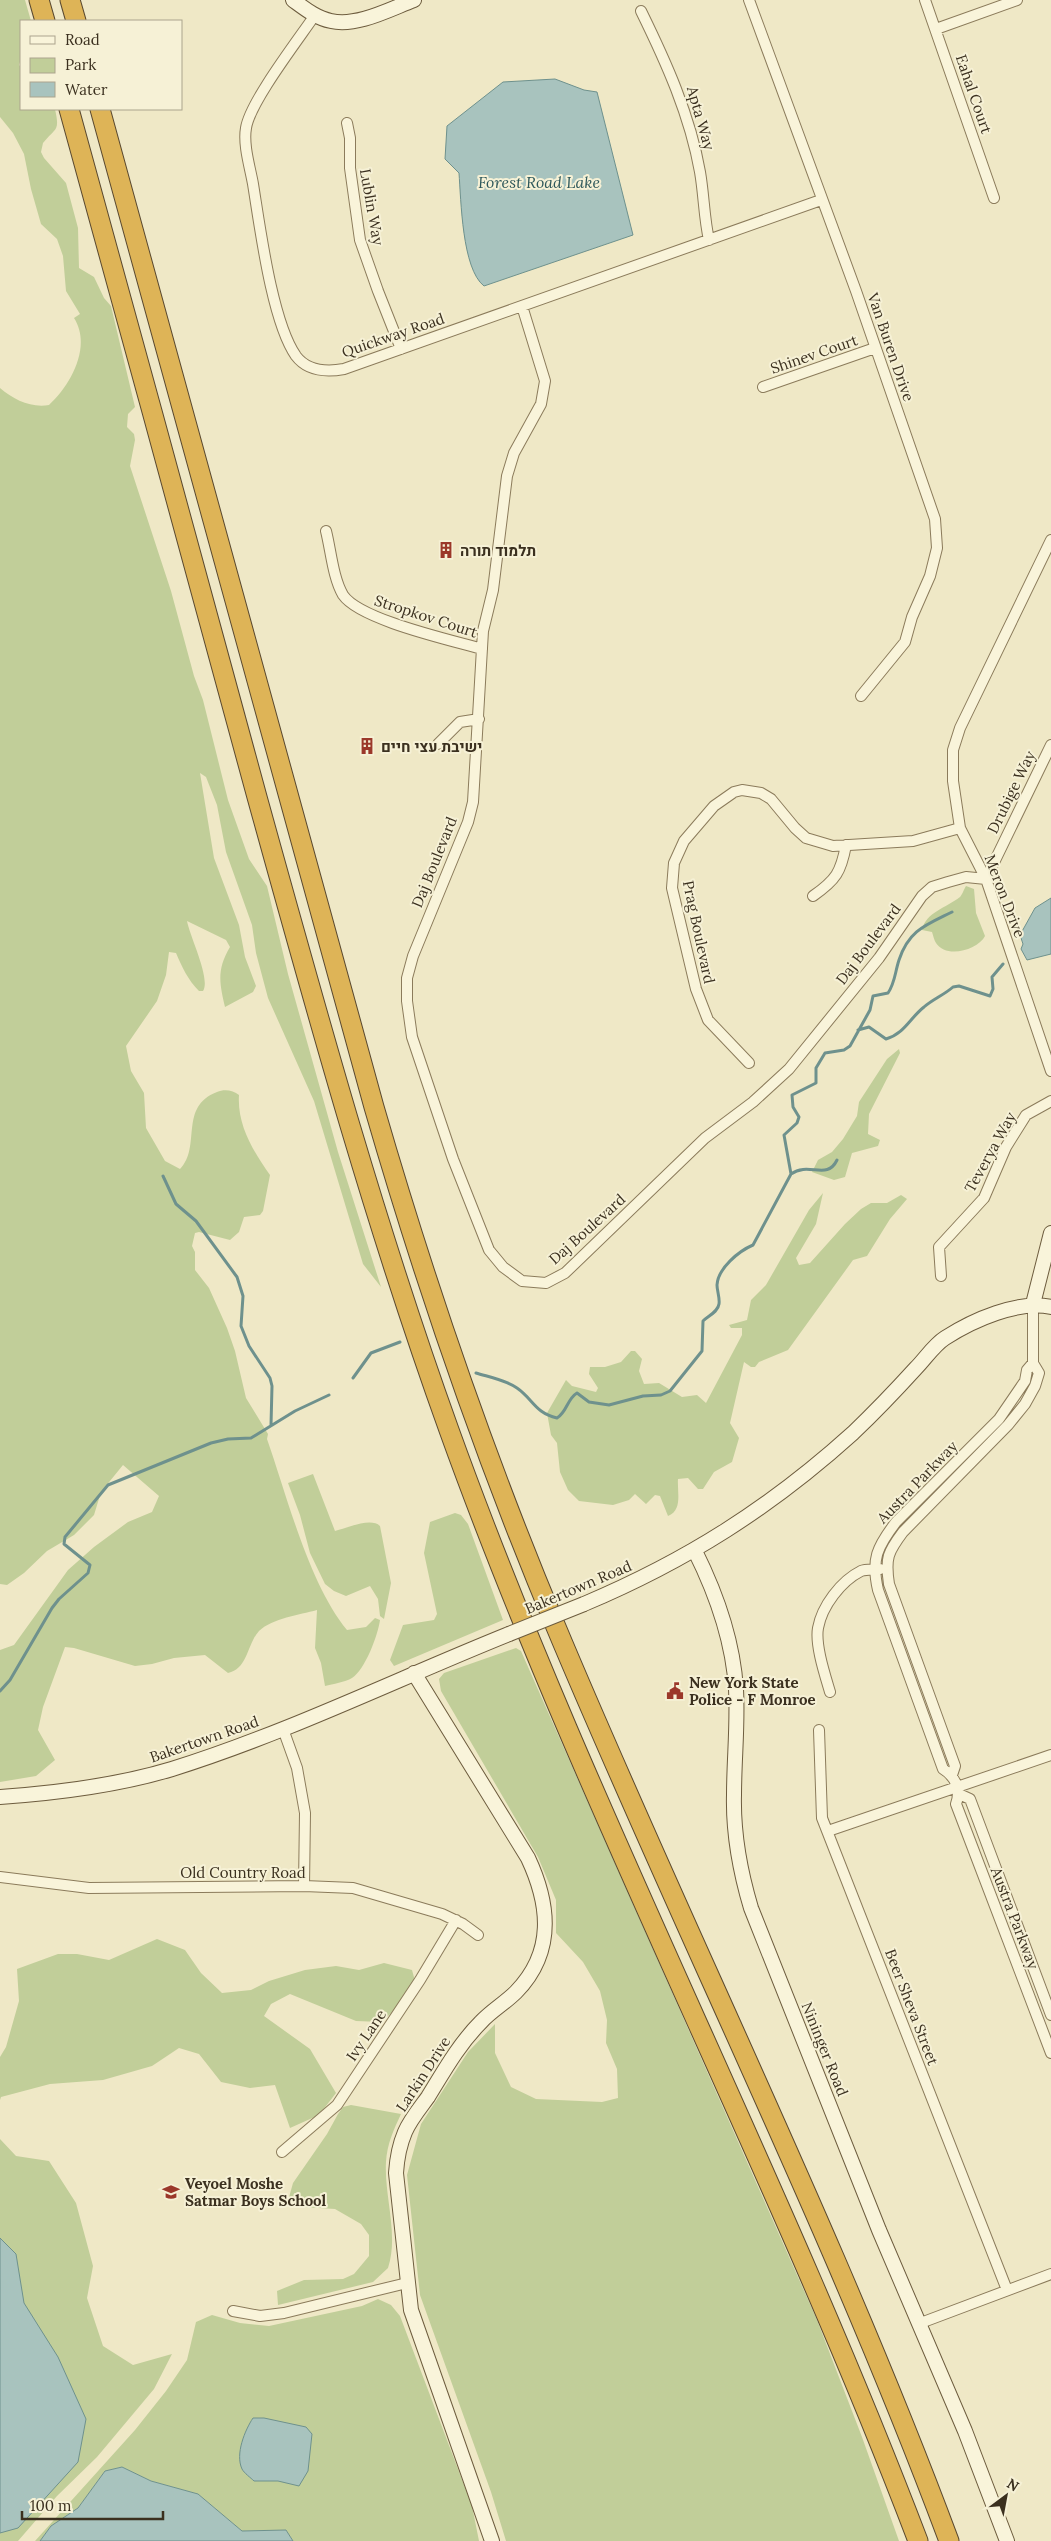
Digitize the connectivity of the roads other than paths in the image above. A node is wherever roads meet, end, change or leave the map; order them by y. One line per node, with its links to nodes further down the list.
1 (39, 0): 10 (highway)
2 (70, 0): 11 (highway)
3 (293, 0): 9 (street)
4 (414, 0): 9 (street)
5 (749, 0): 17 (street, Van Buren Drive)
6 (925, 0): 12 (street, Eahal Court)
7 (1017, 0): 12 (street)
8 (641, 11): 18 (street, Apta Way)
9 (315, 15): 21 (street, Quickway Road)
10 (45, 20)
11 (76, 20)
12 (936, 29): 16 (street, Eahal Court)
13 (69, 110): 67 (highway)
14 (100, 110): 68 (highway)
15 (347, 123): 21 (street, Lublin Way)
16 (994, 198)
17 (821, 200): 18 (street, Quickway Road); 20 (street, Van Buren Drive)
18 (709, 240): 19 (street, Quickway Road)
19 (522, 306): 21 (street, Quickway Road); 25 (street, Daj Boulevard)
20 (875, 348): 22 (street, Shinev Court); 26 (street, Van Buren Drive)
21 (401, 349)
22 (763, 387)
23 (326, 531): 25 (street, Stropkov Court)
24 (1051, 540): 30 (street, Meron Drive)
25 (482, 649): 27 (street, Daj Boulevard)
26 (861, 696)
27 (478, 719): 28 (street); 32 (street, Daj Boulevard)
28 (438, 744)
29 (1051, 745): 32 (street, Drubige Way)
30 (960, 828): 31 (street, Prag Boulevard); 32 (street, Meron Drive)
31 (846, 845): 33 (street); 34 (street, Prag Boulevard)
32 (986, 879): 35 (street, Meron Drive)
33 (814, 896)
34 (749, 1063)
35 (1051, 1071)
36 (1051, 1101): 38 (street, Teverya Way)
37 (1051, 1233): 39 (street)
38 (941, 1276)
39 (1033, 1304): 40 (street); 41 (street, Austra Parkway); 42 (street, Bakertown Road)
40 (1051, 1306)
41 (1033, 1363): 43 (street, Austra Parkway); 44 (street, Austra Parkway)
42 (695, 1551): 45 (street, Bakertown Road, bridge); 65 (street, Nininger Road)
43 (886, 1569): 44 (street); 50 (street, Austra Parkway)
44 (874, 1570): 46 (street); 50 (street, Austra Parkway)
45 (414, 1673): 47 (street, Bakertown Road); 62 (street, Larkin Drive)
46 (830, 1692)
47 (283, 1729): 52 (street, Bakertown Road); 55 (street)
48 (819, 1730): 53 (street, Beer Sheva Street)
49 (1051, 1755): 51 (street)
50 (952, 1775): 51 (street, Austra Parkway)
51 (958, 1790): 53 (street); 58 (street, Austra Parkway); 59 (street, Austra Parkway)
52 (0, 1797)
53 (828, 1832): 63 (street, Beer Sheva Street)
54 (0, 1877): 55 (street, Old Country Road)
55 (304, 1886): 56 (street, Old Country Road)
56 (456, 1920): 57 (street, Old Country Road); 60 (street, Ivy Lane)
57 (478, 1935)
58 (1051, 2015)
59 (1051, 2053)
60 (282, 2152)
61 (1051, 2274): 63 (street)
62 (407, 2283): 64 (street); 66 (street, Larkin Drive)
63 (1007, 2290): 65 (street)
64 (233, 2311)
65 (918, 2324): 69 (street, Nininger Road)
66 (492, 2541)
67 (918, 2541)
68 (949, 2541)
69 (1007, 2541)

